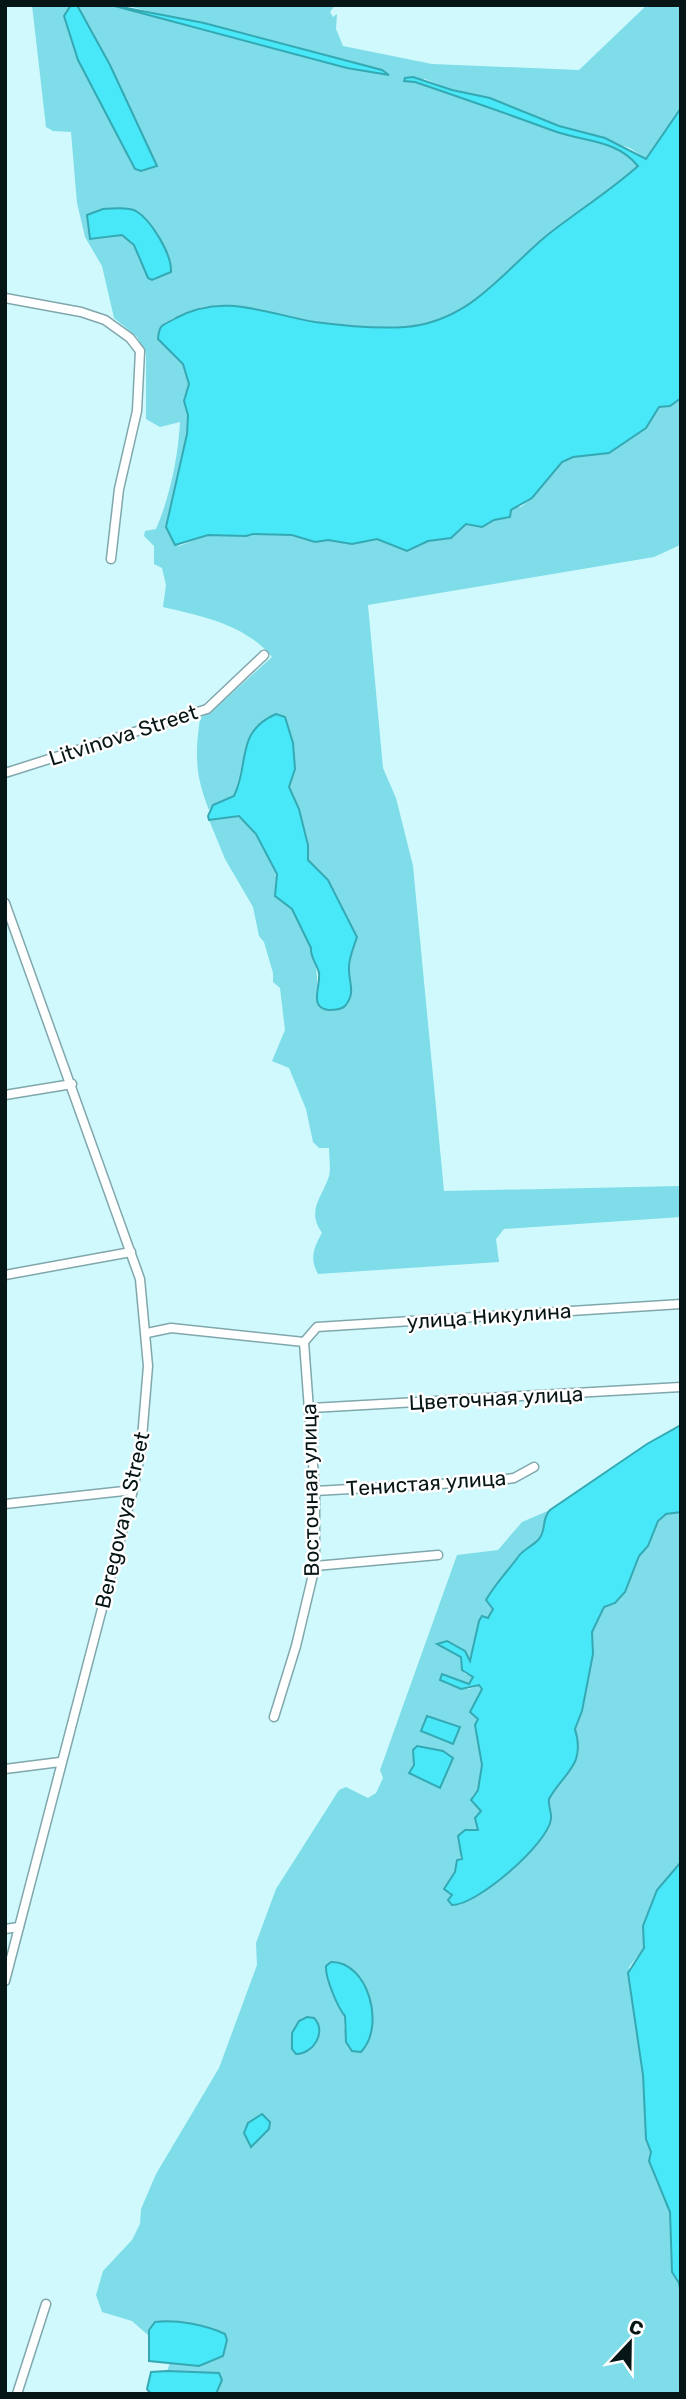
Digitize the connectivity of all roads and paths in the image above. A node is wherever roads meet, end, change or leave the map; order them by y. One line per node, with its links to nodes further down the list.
1 (5, 298): 2 (street)
2 (111, 559)
3 (264, 655): 4 (street, Litvinova Street)
4 (5, 773)
5 (5, 903): 6 (street, Beregovaya Street)
6 (72, 1084): 7 (street); 8 (street, Beregovaya Street)
7 (5, 1095)
8 (131, 1252): 9 (street); 11 (street, Beregovaya Street)
9 (5, 1275)
10 (681, 1304): 12 (street, улица Никулина)
11 (147, 1333): 12 (street); 16 (street, Beregovaya Street)
12 (304, 1342): 14 (street, Восточная улица)
13 (681, 1387): 14 (street, Цветочная улица)
14 (311, 1408): 17 (street, Восточная улица)
15 (534, 1467): 17 (street, Тенистая улица)
16 (133, 1490): 18 (street); 22 (street, Beregovaya Street)
17 (314, 1491): 20 (street, Восточная улица)
18 (5, 1504)
19 (438, 1555): 20 (street)
20 (315, 1566): 21 (street, Восточная улица)
21 (274, 1717)
22 (60, 1762): 23 (street); 24 (street, Beregovaya Street)
23 (5, 1769)
24 (19, 1927): 25 (street); 26 (street, Beregovaya Street)
25 (5, 1929)
26 (5, 1981)
27 (46, 2304): 28 (street)
28 (17, 2394)

